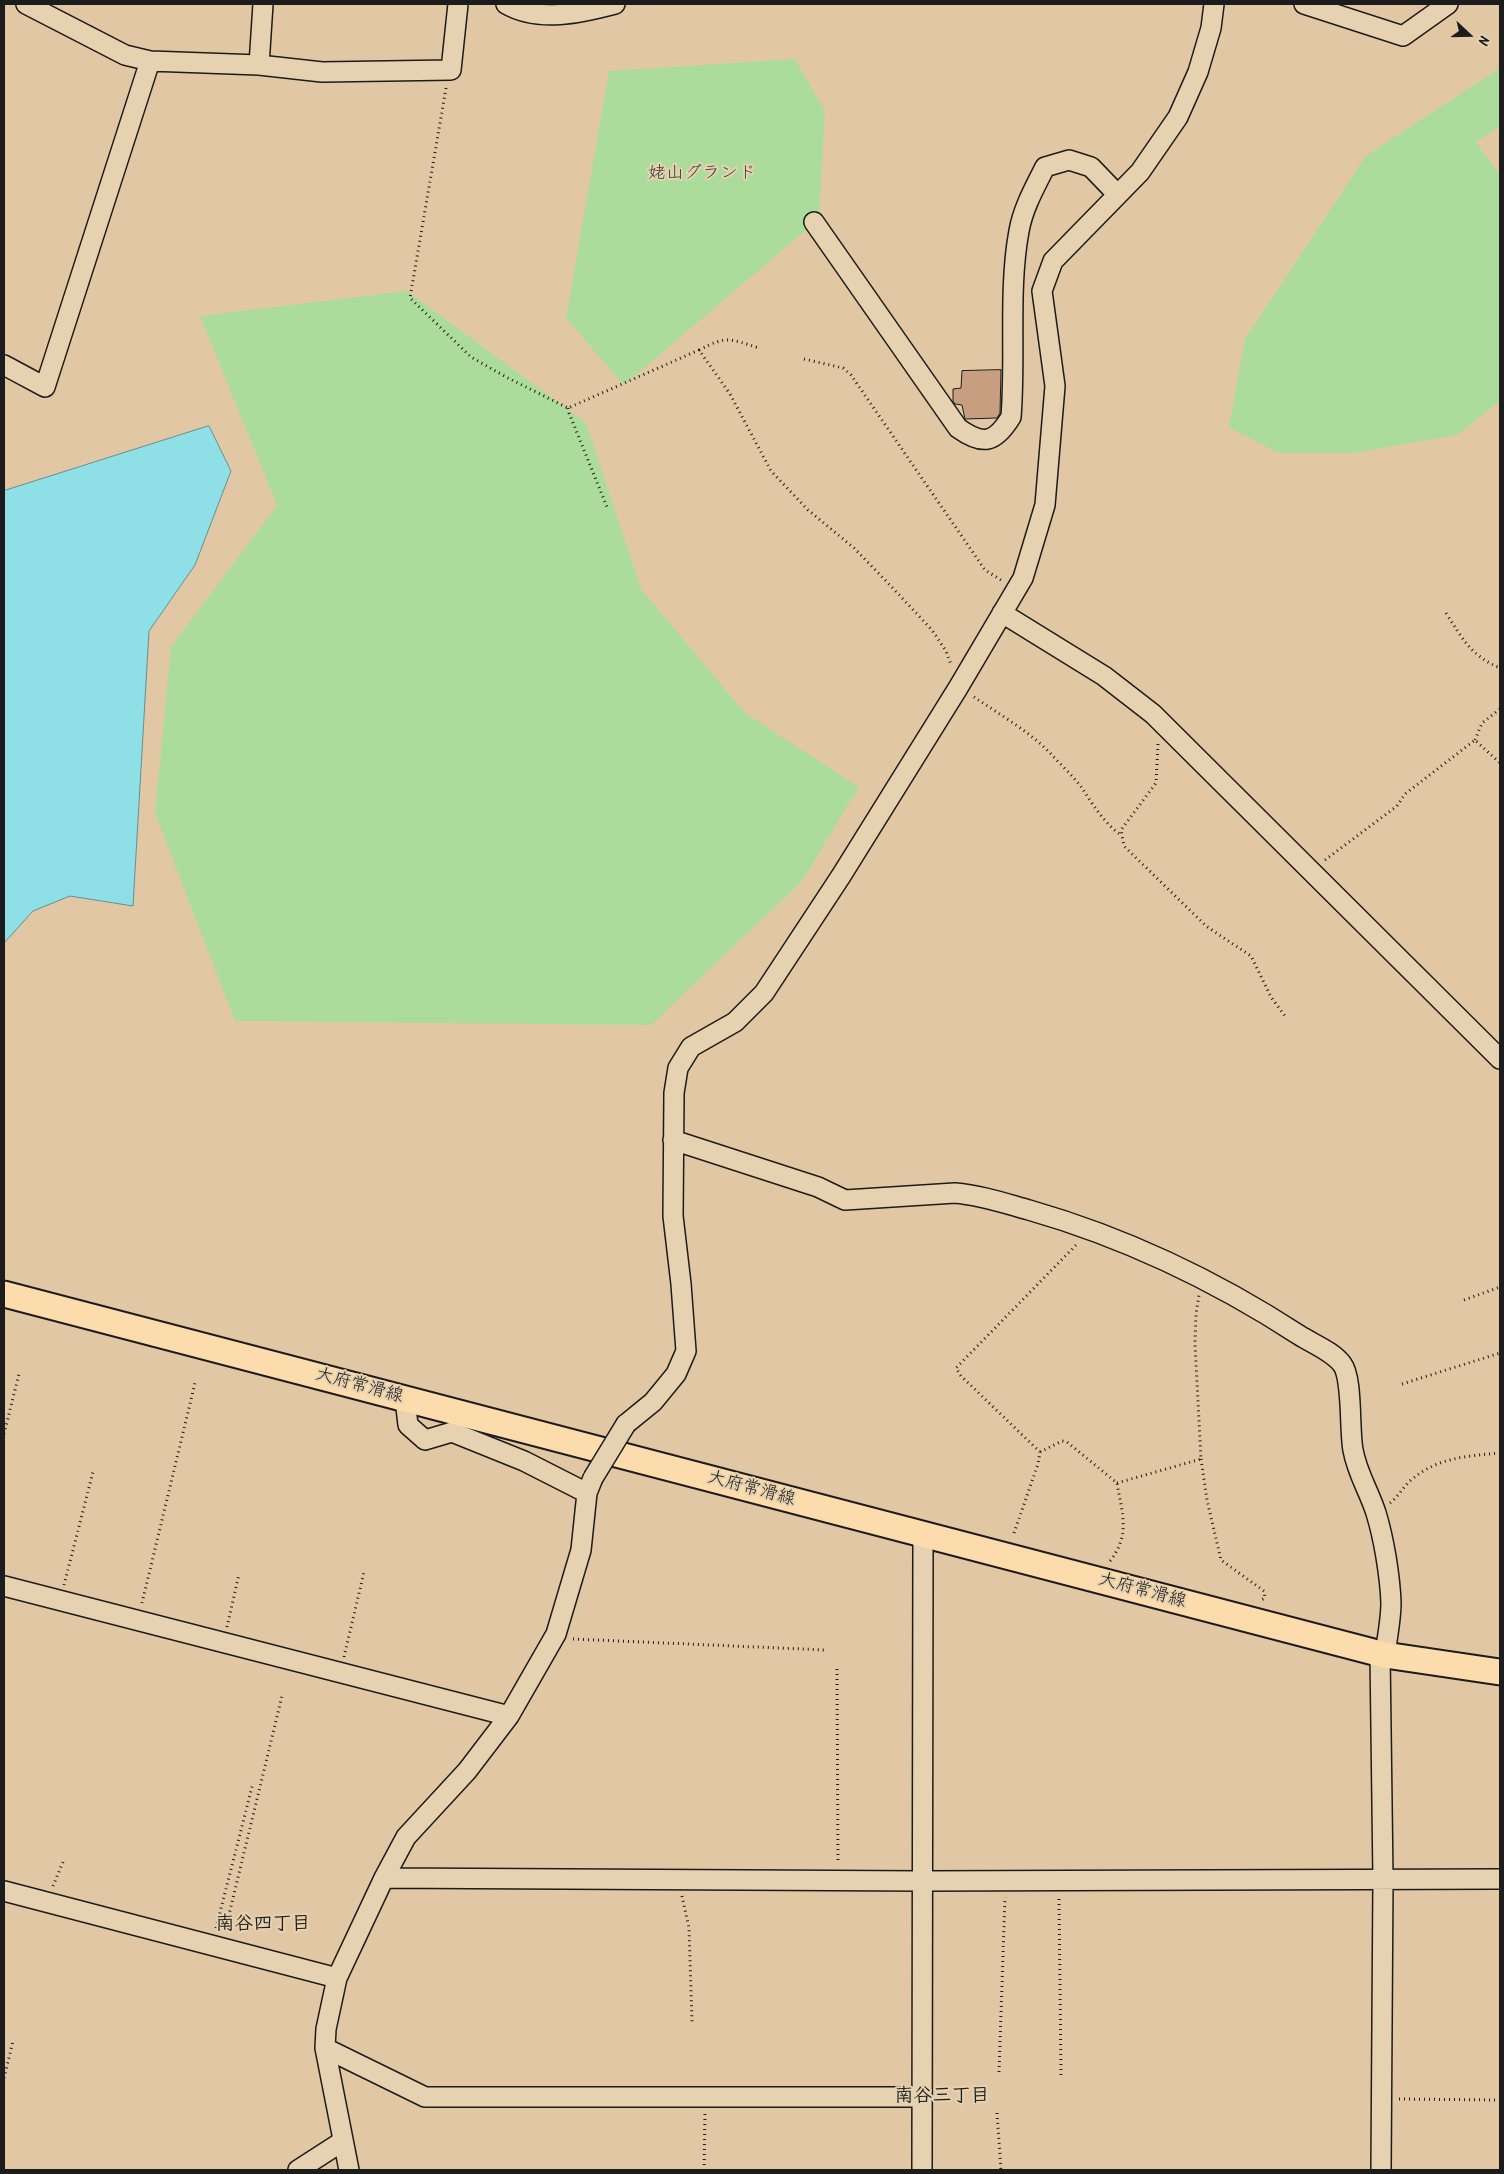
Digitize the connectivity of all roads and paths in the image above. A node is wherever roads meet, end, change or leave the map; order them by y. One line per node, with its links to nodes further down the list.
1 (26, 4): 9 (street)
2 (263, 4): 10 (street)
3 (458, 4): 11 (street)
4 (506, 4): 5 (street)
5 (615, 4)
6 (1214, 4): 12 (street)
7 (1304, 4): 8 (street)
8 (1448, 4)
9 (150, 61): 10 (street); 17 (street)
10 (259, 65): 11 (street)
11 (449, 70): 18 (path)
12 (1117, 194): 13 (street); 20 (street)
13 (814, 222)
14 (759, 348): 15 (path)
15 (699, 350): 18 (path); 24 (path)
16 (804, 359): 20 (path)
17 (4, 365)
18 (568, 408): 19 (path)
19 (607, 507)
20 (1016, 590): 21 (street)
21 (1002, 613): 24 (street); 26 (street)
22 (1446, 613): 23 (path)
23 (1500, 668)
24 (961, 684): 29 (path); 33 (street)
25 (1500, 709): 27 (path)
26 (1164, 726): 29 (path); 30 (street)
27 (1474, 740): 28 (path); 30 (path)
28 (1500, 763)
29 (1122, 835): 31 (path)
30 (1311, 871): 32 (street)
31 (1286, 1016)
32 (1500, 1059)
33 (673, 1140): 34 (street); 50 (street, bridge)
34 (1088, 1229): 35 (street); 45 (path)
35 (1204, 1281): 47 (path); 51 (street)
36 (1500, 1287): 38 (path)
37 (4, 1294): 43 (main road, 大府常滑線)
38 (1464, 1300)
39 (1500, 1353): 42 (path)
40 (20, 1374): 44 (path)
41 (195, 1383): 60 (path)
42 (1402, 1384)
43 (405, 1399): 50 (street); 53 (main road, 大府常滑線)
44 (4, 1434)
45 (1040, 1452): 49 (path); 52 (path)
46 (1500, 1453): 51 (path)
47 (1201, 1459): 49 (path); 59 (path)
48 (93, 1472): 58 (path)
49 (1117, 1483): 56 (path)
50 (590, 1486): 61 (street)
51 (1376, 1512): 64 (street)
52 (1014, 1533)
53 (923, 1535): 56 (main road, 大府常滑線); 78 (street)
54 (364, 1572): 66 (path)
55 (239, 1574): 62 (path)
56 (1098, 1581): 64 (main road, 大府常滑線)
57 (4, 1586): 58 (street)
58 (60, 1601): 60 (street)
59 (1252, 1602)
60 (138, 1621): 62 (street)
61 (556, 1634): 63 (path); 69 (street)
62 (224, 1642): 66 (street)
63 (825, 1650)
64 (1383, 1655): 67 (main road, 大府常滑線); 73 (street)
65 (837, 1669): 75 (path)
66 (340, 1672): 69 (street)
67 (1500, 1672)
68 (282, 1696): 80 (path)
69 (509, 1716): 71 (street)
70 (253, 1783): 80 (path)
71 (384, 1878): 72 (street); 81 (street)
72 (680, 1879): 75 (street); 82 (path)
73 (1383, 1879): 74 (street); 77 (street); 90 (street)
74 (1500, 1879)
75 (838, 1880): 78 (street)
76 (1005, 1880): 77 (street); 78 (street); 85 (path)
77 (1059, 1880): 86 (path)
78 (923, 1881): 88 (street)
79 (4, 1891): 80 (street)
80 (216, 1947): 81 (street)
81 (337, 1978): 84 (street)
82 (692, 2022)
83 (13, 2041): 87 (path)
84 (325, 2048): 89 (street); 93 (street)
85 (999, 2072)
86 (1061, 2076)
87 (4, 2078)
88 (922, 2097): 89 (street); 97 (street)
89 (705, 2098): 96 (path)
90 (1381, 2099): 91 (path); 99 (street)
91 (1500, 2100)
92 (997, 2113): 98 (path)
93 (343, 2141): 94 (street); 95 (street)
94 (298, 2170)
95 (349, 2170)
96 (704, 2170)
97 (922, 2170)
98 (1001, 2170)
99 (1381, 2170)

